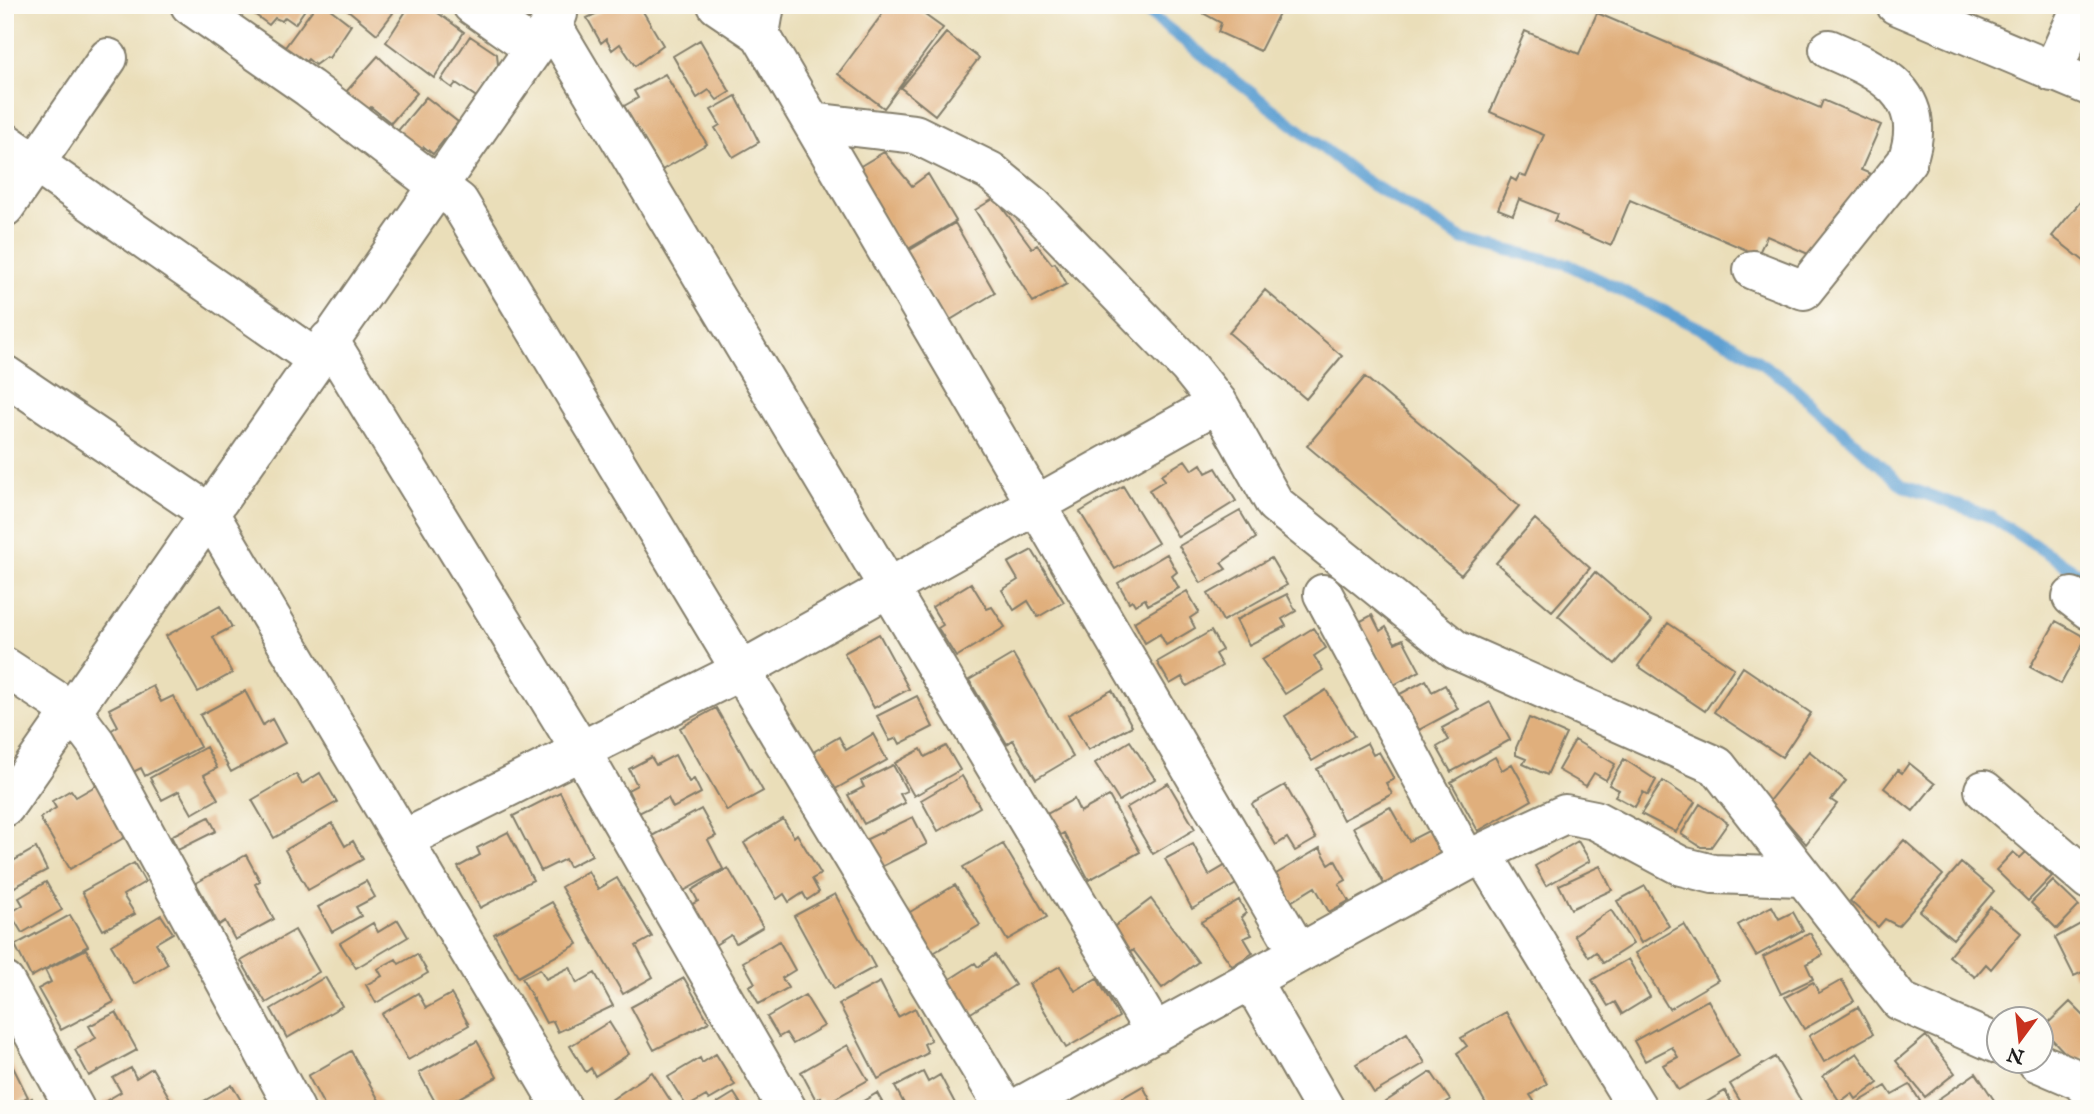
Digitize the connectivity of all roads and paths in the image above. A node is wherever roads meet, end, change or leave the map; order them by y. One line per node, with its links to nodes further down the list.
1 (190, 5): 14 (street)
2 (472, 5): 7 (street)
3 (717, 5): 6 (street)
4 (1895, 5): 10 (street)
5 (2082, 5): 10 (street)
6 (763, 20): 12 (street)
7 (547, 29): 14 (street); 23 (street)
8 (1829, 48): 16 (street)
9 (108, 58): 13 (street)
10 (2052, 72): 11 (street)
11 (2089, 86)
12 (811, 122): 19 (street); 21 (street)
13 (20, 152): 15 (street); 17 (street)
14 (437, 183): 17 (street); 25 (street)
15 (5, 207)
16 (1754, 270)
17 (322, 349): 22 (street); 27 (street)
18 (5, 375): 22 (street)
19 (1218, 403): 20 (street); 21 (street)
20 (1275, 504): 31 (street); 32 (street)
21 (1035, 505): 23 (street); 34 (street)
22 (209, 513): 26 (street); 30 (street)
23 (888, 588): 25 (street); 37 (street)
24 (5, 667): 26 (street)
25 (742, 670): 27 (street); 41 (street)
26 (72, 711): 29 (street); 43 (street)
27 (581, 751): 30 (street); 45 (street)
28 (1984, 790): 33 (street)
29 (5, 807)
30 (403, 840): 44 (street)
31 (1475, 857): 32 (street); 34 (street); 47 (street)
32 (1803, 877): 38 (street)
33 (2089, 880)
34 (1299, 953): 35 (street)
35 (1251, 980): 37 (street); 46 (street)
36 (5, 982): 42 (street)
37 (1155, 1033): 41 (street)
38 (1986, 1039)
39 (2056, 1070): 40 (street)
40 (2089, 1090)
41 (1018, 1107)
42 (75, 1109)
43 (295, 1109)
44 (563, 1109)
45 (787, 1109)
46 (1325, 1109)
47 (1638, 1109)

